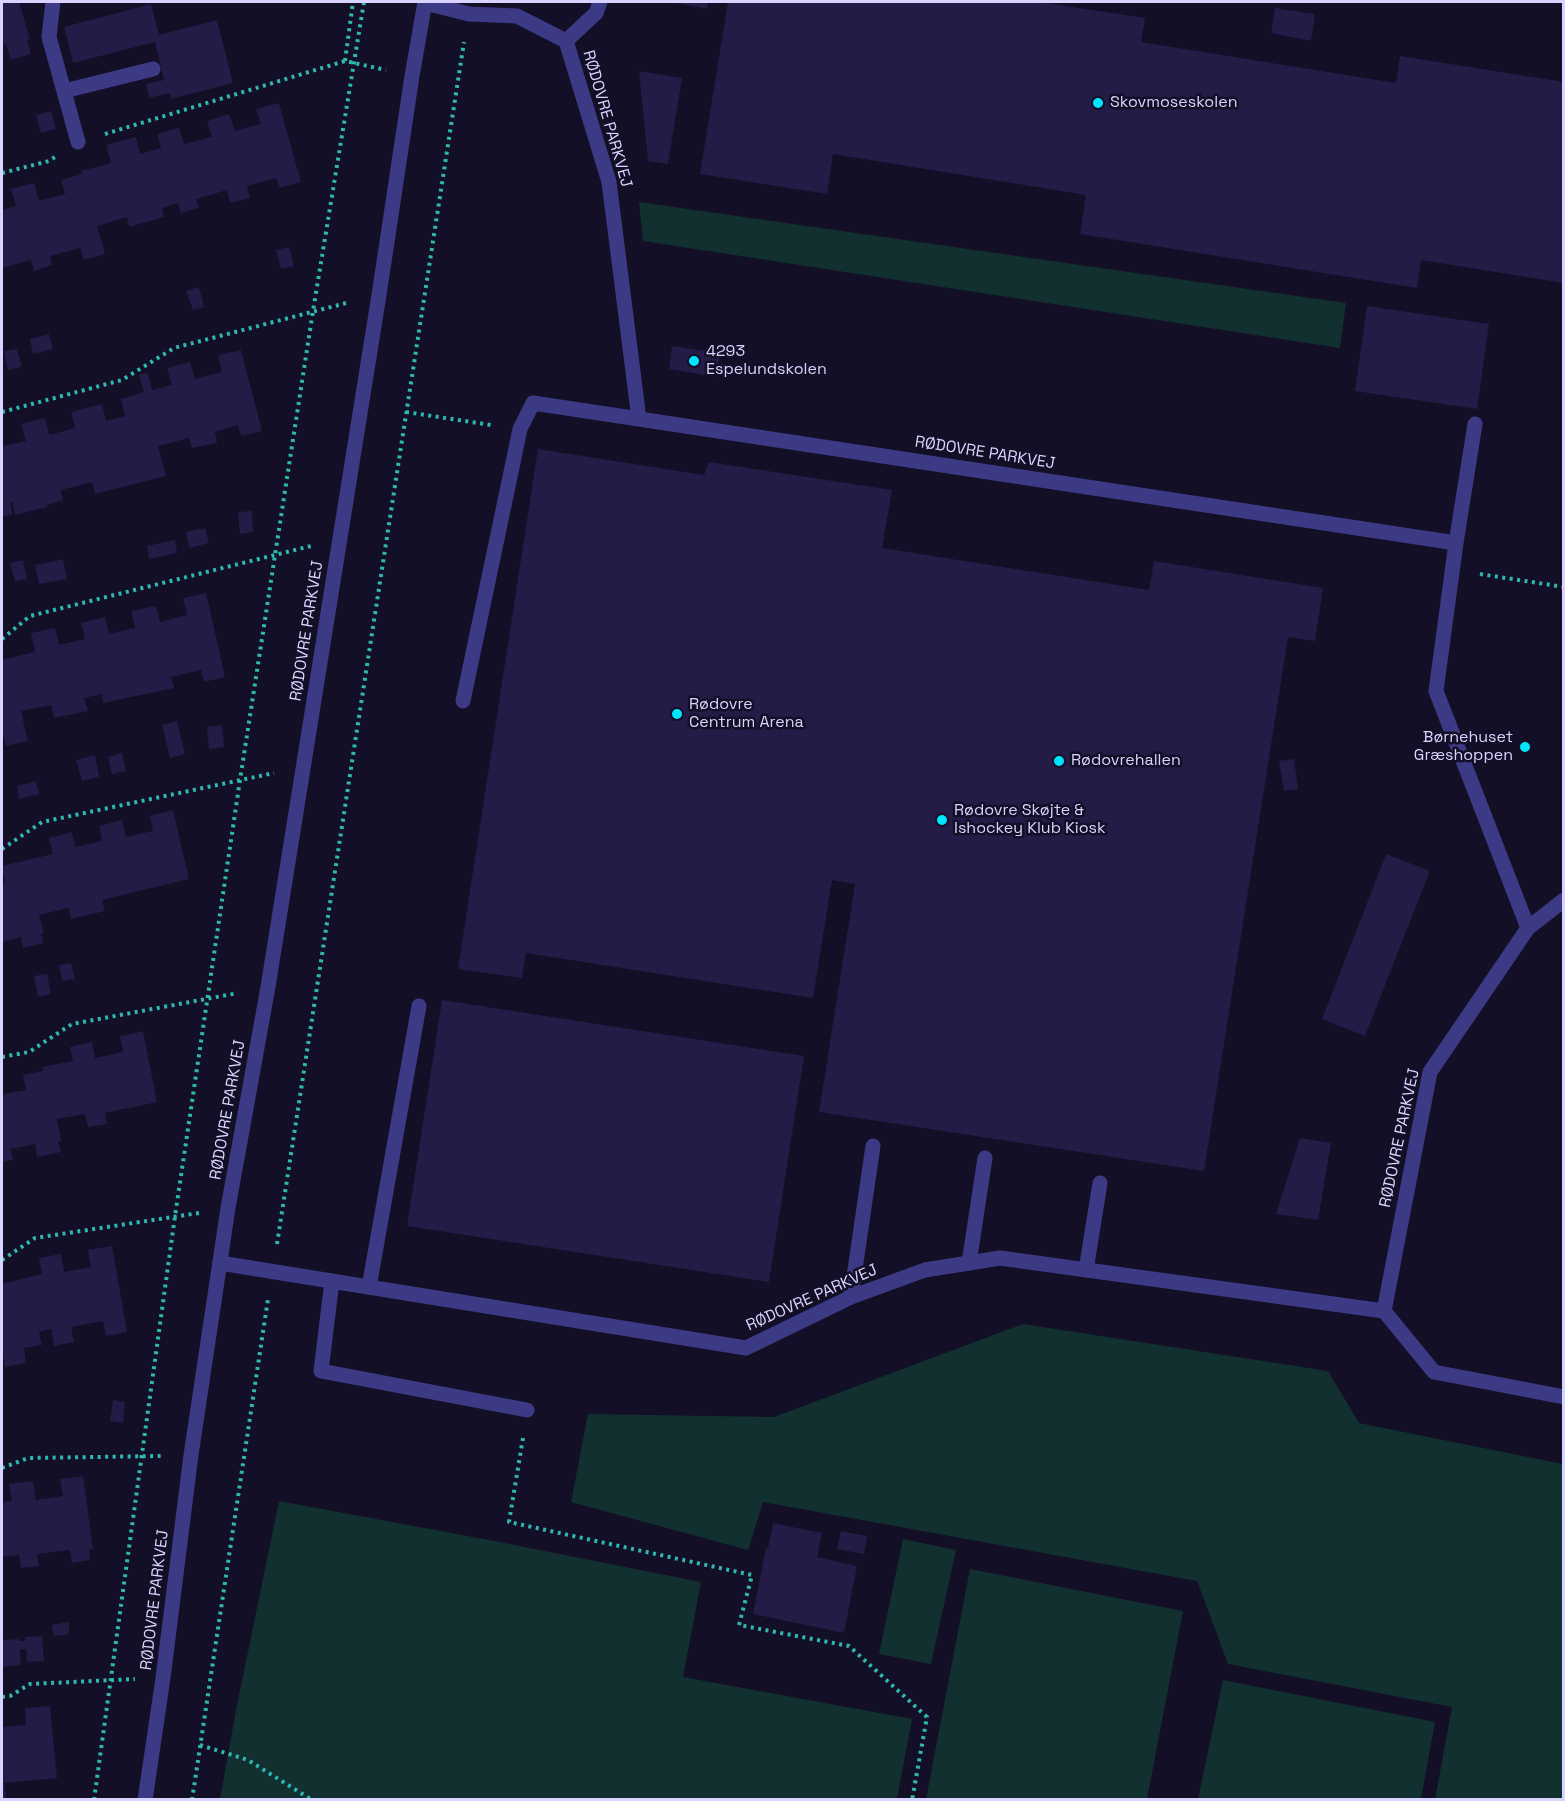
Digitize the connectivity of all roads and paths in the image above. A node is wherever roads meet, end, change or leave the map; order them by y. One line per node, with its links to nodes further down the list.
1 (53, 2): 12 (street)
2 (353, 2): 8 (path)
3 (364, 2): 9 (path)
4 (423, 2): 6 (street, RØDOVRE PARKVEJ); 11 (street, RØDOVRE PARKVEJ)
5 (600, 2): 7 (street)
6 (469, 14): 7 (street, RØDOVRE PARKVEJ); 43 (path)
7 (566, 41): 18 (street, RØDOVRE PARKVEJ)
8 (345, 61): 9 (path); 13 (path)
9 (354, 63): 11 (path); 16 (path)
10 (153, 69): 12 (street)
11 (412, 76): 15 (street, RØDOVRE PARKVEJ)
12 (64, 91): 13 (street)
13 (78, 142): 14 (path)
14 (2, 172)
15 (379, 295): 16 (path); 20 (street, RØDOVRE PARKVEJ)
16 (313, 311): 17 (path); 22 (path)
17 (2, 412)
18 (639, 418): 21 (street, RØDOVRE PARKVEJ); 24 (street)
19 (1475, 424): 21 (street)
20 (340, 538): 22 (path); 25 (street, RØDOVRE PARKVEJ)
21 (1456, 543): 29 (street)
22 (276, 554): 23 (path); 26 (path)
23 (2, 639)
24 (463, 701)
25 (304, 767): 26 (path); 30 (street, RØDOVRE PARKVEJ)
26 (240, 780): 27 (path); 31 (path)
27 (2, 849)
28 (1563, 900): 29 (street, RØDOVRE PARKVEJ)
29 (1528, 928): 47 (street, RØDOVRE PARKVEJ)
30 (268, 987): 31 (path); 37 (street, RØDOVRE PARKVEJ)
31 (208, 999): 33 (path); 38 (path)
32 (418, 1006): 45 (street)
33 (2, 1057)
34 (873, 1146): 46 (street)
35 (985, 1158): 41 (street)
36 (1100, 1183): 42 (street)
37 (228, 1208): 38 (path); 40 (street, RØDOVRE PARKVEJ)
38 (176, 1216): 39 (path); 51 (path)
39 (2, 1260)
40 (220, 1263): 43 (street, RØDOVRE PARKVEJ); 50 (street, RØDOVRE PARKVEJ)
41 (969, 1263): 42 (street, RØDOVRE PARKVEJ); 46 (street, RØDOVRE PARKVEJ)
42 (1086, 1270): 47 (street, RØDOVRE PARKVEJ)
43 (273, 1271): 44 (street, RØDOVRE PARKVEJ); 56 (path)
44 (332, 1281): 45 (street, RØDOVRE PARKVEJ); 49 (street)
45 (369, 1287): 46 (street, RØDOVRE PARKVEJ)
46 (851, 1297)
47 (1384, 1311): 48 (street)
48 (1563, 1397)
49 (527, 1410): 61 (path)
50 (191, 1455): 51 (path); 53 (street, RØDOVRE PARKVEJ)
51 (141, 1456): 52 (path); 54 (path)
52 (2, 1468)
53 (163, 1678): 54 (path); 58 (street, RØDOVRE PARKVEJ)
54 (111, 1680): 55 (path); 57 (path)
55 (2, 1697)
56 (200, 1745): 59 (path); 60 (path)
57 (94, 1800)
58 (145, 1800)
59 (192, 1800)
60 (312, 1800)
61 (912, 1800)

